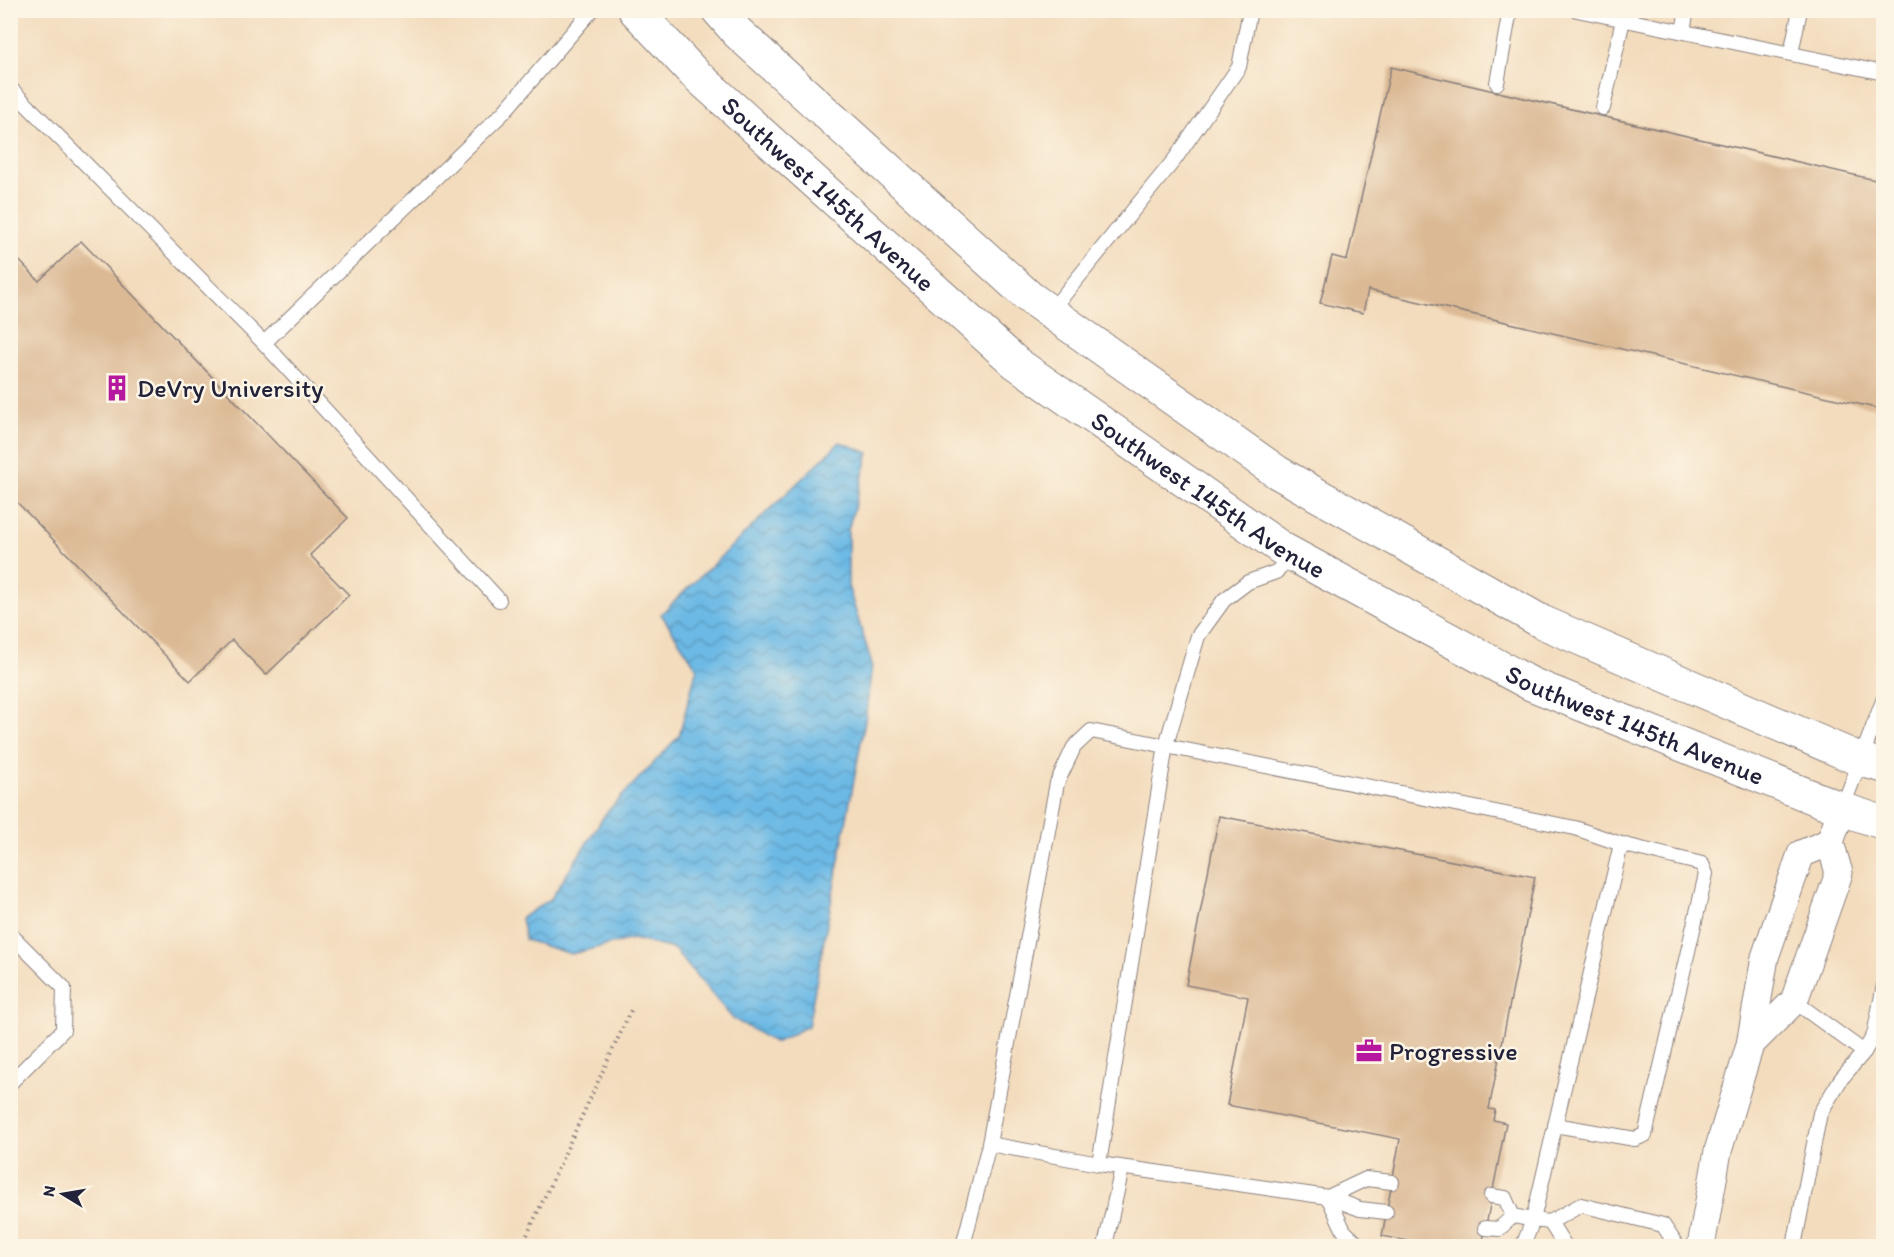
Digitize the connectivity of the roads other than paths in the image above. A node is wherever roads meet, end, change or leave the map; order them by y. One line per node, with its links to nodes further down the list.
1 (592, 10): 17 (lane)
2 (634, 10): 18 (street, Southwest 145th Avenue)
3 (718, 10): 16 (street)
4 (1250, 10): 16 (lane)
5 (1510, 10): 13 (lane)
6 (1577, 10): 9 (lane)
7 (1687, 10): 10 (lane)
8 (1800, 10): 11 (lane)
9 (1623, 20): 10 (lane); 15 (lane)
10 (1683, 31): 11 (lane)
11 (1791, 53): 12 (lane)
12 (1884, 73)
13 (1497, 83)
14 (10, 88): 17 (lane)
15 (1604, 108)
16 (1050, 312): 22 (street)
17 (264, 343): 19 (lane)
18 (1294, 555): 21 (lane); 23 (street, Southwest 145th Avenue)
19 (499, 600)
20 (1884, 698): 22 (lane)
21 (1166, 745): 26 (lane); 34 (lane); 35 (lane)
22 (1873, 763): 23 (lane)
23 (1842, 809): 24 (street, Southwest 145th Avenue); 25 (street)
24 (1884, 823)
25 (1830, 842): 29 (street); 30 (street)
26 (1621, 844): 33 (lane); 33 (lane)
27 (10, 934): 32 (lane)
28 (1884, 985): 31 (lane)
29 (1794, 1001): 30 (street); 31 (lane)
30 (1750, 1045): 51 (street)
31 (1864, 1052): 52 (lane)
32 (10, 1083)
33 (1555, 1125): 42 (lane)
34 (989, 1144): 35 (lane); 45 (lane)
35 (1099, 1164): 36 (lane)
36 (1122, 1168): 39 (lane); 46 (lane)
37 (1392, 1182): 39 (lane)
38 (1491, 1196): 41 (lane)
39 (1328, 1197): 40 (lane); 47 (lane)
40 (1386, 1212)
41 (1513, 1216): 42 (lane); 44 (lane)
42 (1533, 1220): 43 (lane); 48 (lane)
43 (1550, 1222): 49 (lane); 50 (lane)
44 (1485, 1228)
45 (963, 1246)
46 (1105, 1246)
47 (1360, 1246)
48 (1523, 1246)
49 (1565, 1246)
50 (1677, 1246)
51 (1701, 1246)
52 (1794, 1246)

